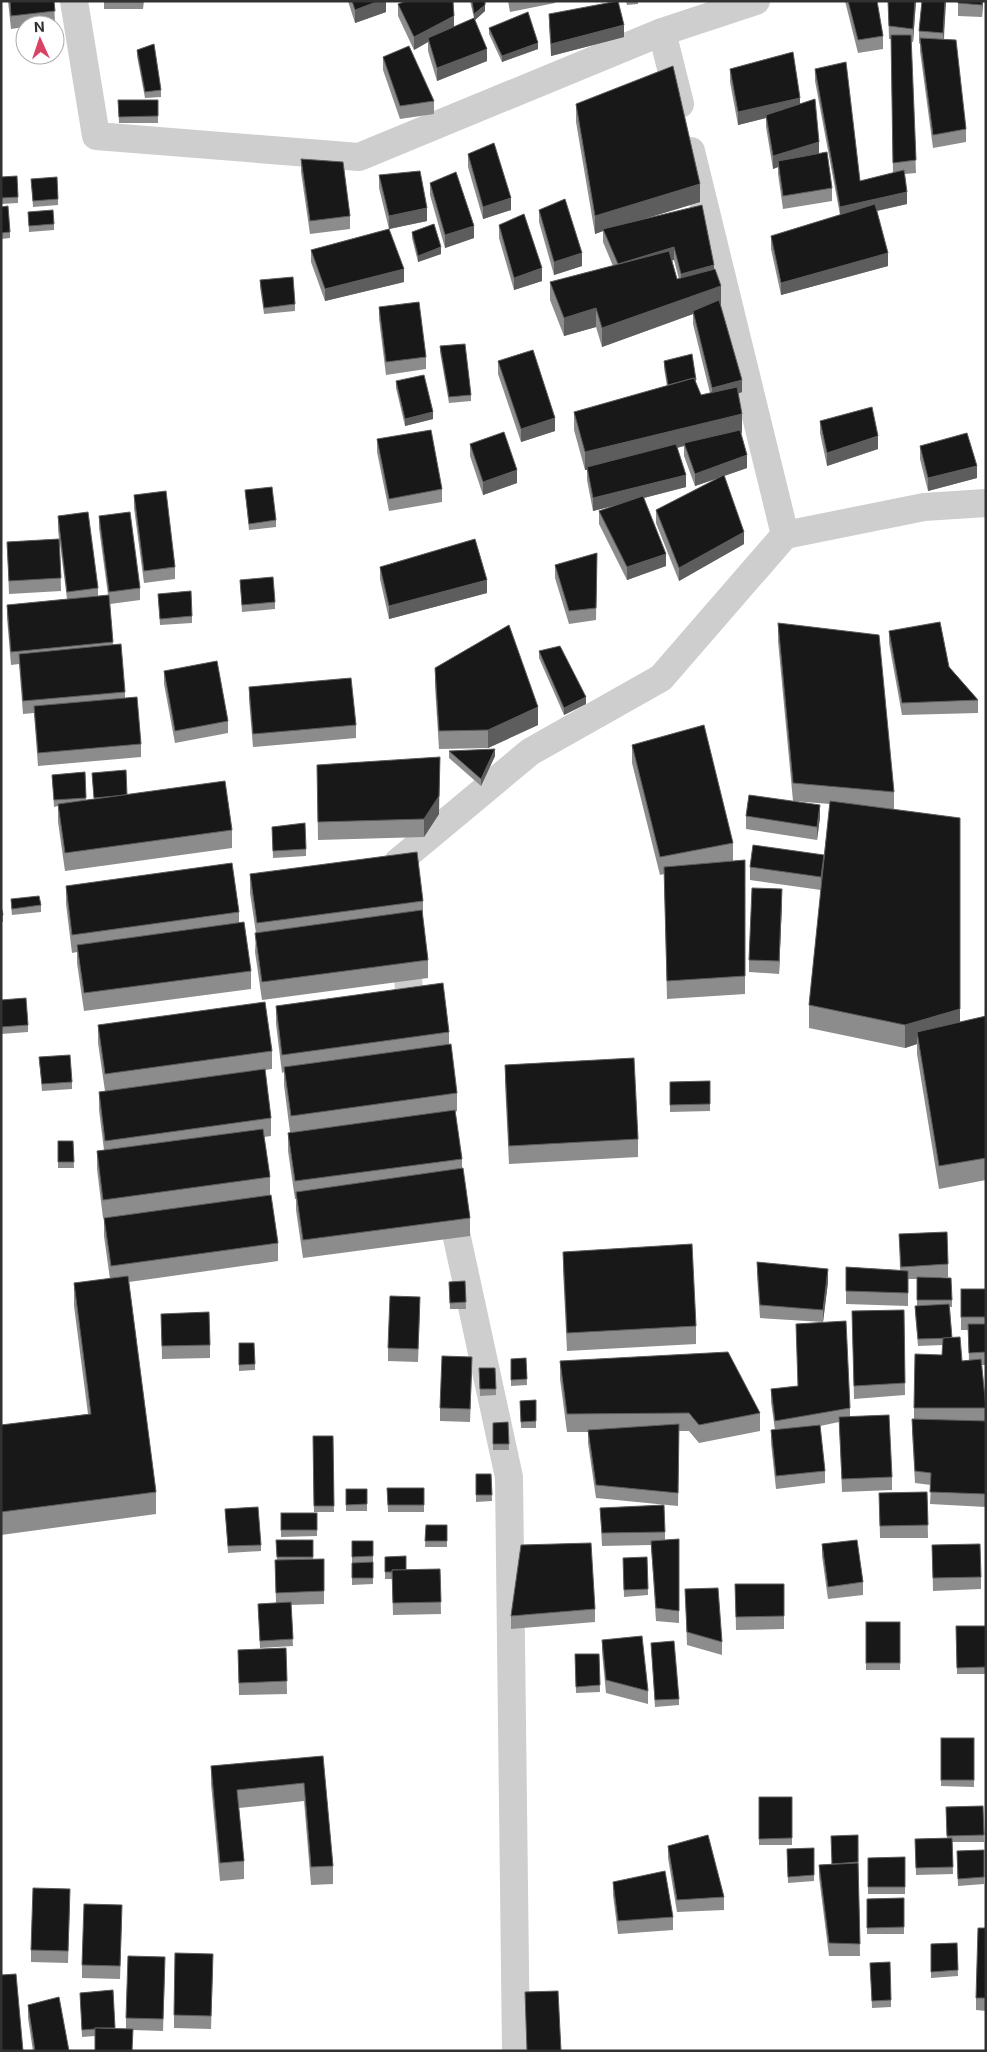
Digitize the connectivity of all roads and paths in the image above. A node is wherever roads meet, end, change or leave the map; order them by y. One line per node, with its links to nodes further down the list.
1 (74, 1): 3 (street)
2 (756, 1): 3 (street)
3 (662, 32): 5 (street)
4 (986, 503): 5 (street)
5 (785, 535): 6 (street)
6 (416, 1048)
7 (443, 1174): 8 (street)
8 (516, 2051)

